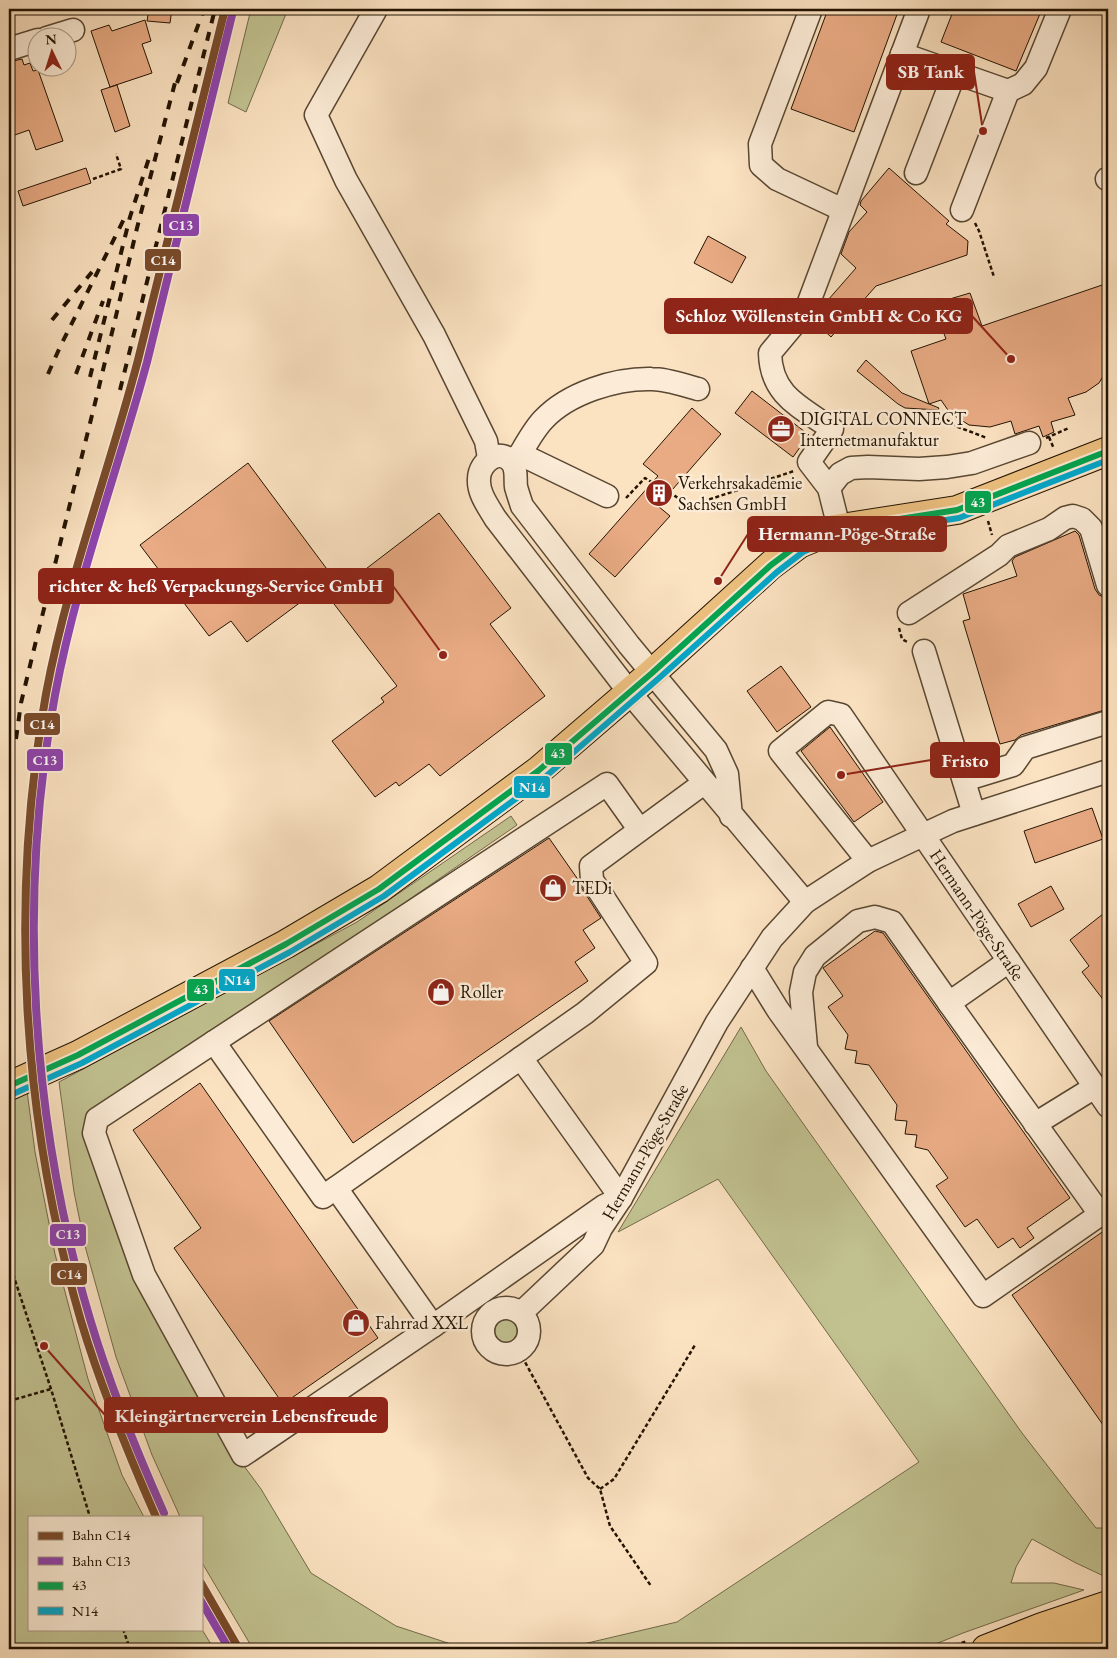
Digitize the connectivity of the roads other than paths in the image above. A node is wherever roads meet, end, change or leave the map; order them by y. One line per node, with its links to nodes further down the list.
1 (376, 9): 16 (street)
2 (811, 9): 11 (street)
3 (919, 9): 7 (street)
4 (1060, 9): 9 (street)
5 (28, 43): 6 (street)
6 (9, 49)
7 (902, 54): 8 (street); 11 (street)
8 (955, 72): 9 (street); 10 (street)
9 (1008, 91): 12 (street)
10 (916, 173)
11 (842, 210): 18 (street)
12 (968, 215)
13 (698, 388): 17 (street)
14 (1029, 443): 18 (street)
15 (1108, 450): 20 (main road)
16 (489, 458): 17 (street); 23 (street)
17 (517, 460): 19 (street); 24 (street)
18 (829, 488): 20 (street)
19 (607, 496)
20 (839, 528): 26 (main road)
21 (1108, 585): 22 (street)
22 (909, 613)
23 (589, 639): 24 (street); 27 (street)
24 (629, 645): 26 (street)
25 (924, 651): 30 (street)
26 (652, 673): 27 (main road); 33 (street)
27 (630, 693): 31 (street); 44 (main road)
28 (1108, 722): 30 (street)
29 (1108, 771): 32 (street)
30 (964, 780): 32 (street)
31 (704, 784): 33 (street); 34 (street)
32 (974, 814): 35 (street)
33 (731, 816): 37 (street)
34 (639, 829): 41 (street); 43 (street)
35 (923, 836): 36 (street, Hermann-Pöge-Straße); 36 (street); 38 (street, Hermann-Pöge-Straße)
36 (868, 861): 37 (street, Hermann-Pöge-Straße)
37 (805, 902): 39 (street, Hermann-Pöge-Straße)
38 (1009, 961): 40 (street); 45 (street, Hermann-Pöge-Straße)
39 (752, 968): 42 (street); 49 (street, Hermann-Pöge-Straße)
40 (949, 1003): 42 (street); 47 (street)
41 (214, 1042): 48 (street); 53 (street)
42 (802, 1042): 50 (street)
43 (521, 1058): 48 (street); 49 (street)
44 (9, 1086)
45 (1095, 1087): 46 (street, Hermann-Pöge-Straße); 47 (street)
46 (1108, 1106)
47 (1035, 1124): 50 (street)
48 (336, 1188): 53 (street)
49 (620, 1198): 51 (street, Hermann-Pöge-Straße)
50 (1104, 1211)
51 (595, 1222): 52 (street, Hermann-Pöge-Straße); 53 (street)
52 (521, 1313): 52 (street)
53 (433, 1326)
54 (1106, 1613): 55 (main road); 56 (main road)
55 (986, 1649)
56 (1045, 1649)

